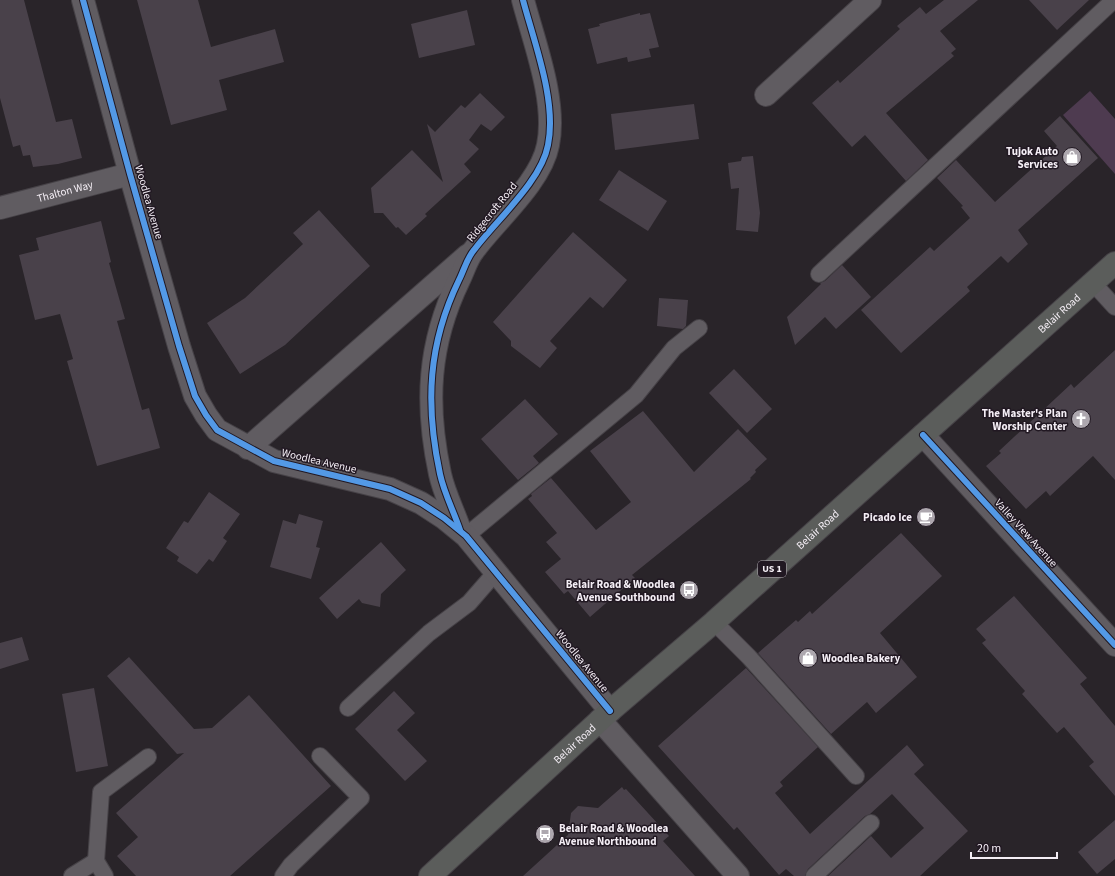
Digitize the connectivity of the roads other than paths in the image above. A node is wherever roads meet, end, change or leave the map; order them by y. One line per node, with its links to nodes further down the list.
1 (83, 0): 6 (street, Woodlea Avenue)
2 (523, 0): 8 (street, Ridgecroft Road)
3 (870, 0): 5 (street)
4 (1114, 0): 10 (lane)
5 (766, 95)
6 (130, 174): 7 (street, Thalton Way); 15 (street, Woodlea Avenue)
7 (0, 208)
8 (473, 251): 15 (street, Ridgecroft Road); 16 (street, Ridgecroft Road)
9 (1115, 263): 11 (main road, Belair Road / US 1)
10 (819, 274)
11 (1093, 283): 12 (lane); 14 (main road, Belair Road / US 1)
12 (1115, 307)
13 (699, 328): 16 (lane)
14 (923, 435): 18 (main road, Belair Road / US 1); 19 (street, Valley View Avenue)
15 (248, 448): 16 (street, Woodlea Avenue)
16 (463, 533): 17 (street, Woodlea Avenue)
17 (496, 572): 20 (lane); 21 (street, Woodlea Avenue)
18 (714, 622): 21 (main road, Belair Road / US 1); 24 (lane)
19 (1115, 645)
20 (348, 708)
21 (605, 716): 30 (main road, Belair Road / US 1); 31 (street, Woodlea Avenue)
22 (320, 756): 29 (lane)
23 (148, 757): 26 (lane)
24 (856, 776)
25 (871, 823): 32 (lane)
26 (96, 862): 27 (lane); 28 (lane)
27 (72, 876)
28 (105, 876)
29 (283, 876)
30 (430, 876)
31 (738, 876)
32 (814, 876)

